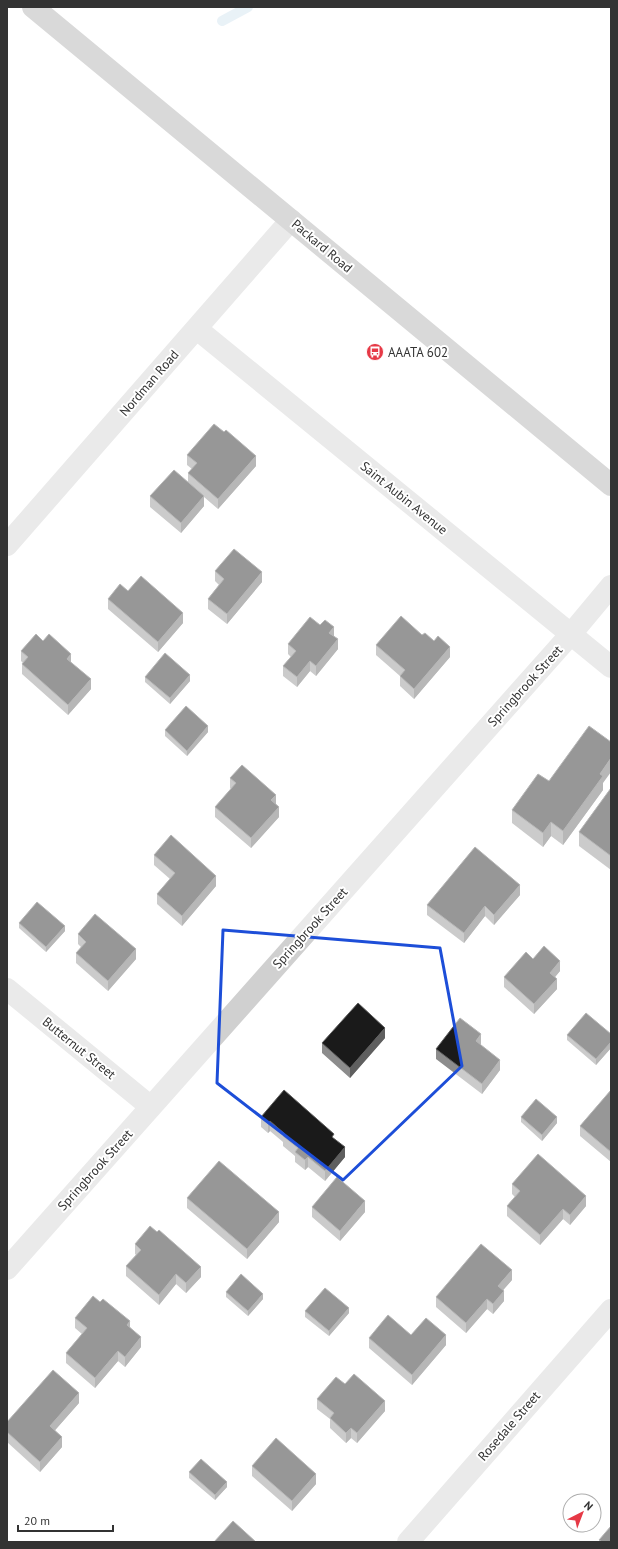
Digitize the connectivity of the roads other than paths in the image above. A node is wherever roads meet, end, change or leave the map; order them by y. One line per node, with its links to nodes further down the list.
1 (34, 7): 2 (main road, Packard Road)
2 (291, 220): 3 (street, Nordman Road); 4 (main road, Packard Road)
3 (197, 329): 5 (street, Nordman Road); 7 (street, Saint Aubin Avenue)
4 (611, 486)
5 (7, 545)
6 (611, 586): 7 (street, Springbrook Street)
7 (570, 634): 8 (street, Saint Aubin Avenue); 10 (street, Springbrook Street)
8 (611, 667)
9 (7, 989): 10 (street, Butternut Street)
10 (151, 1107): 11 (street, Springbrook Street)
11 (7, 1269)
12 (611, 1310): 13 (street, Rosedale Street)
13 (408, 1542)

